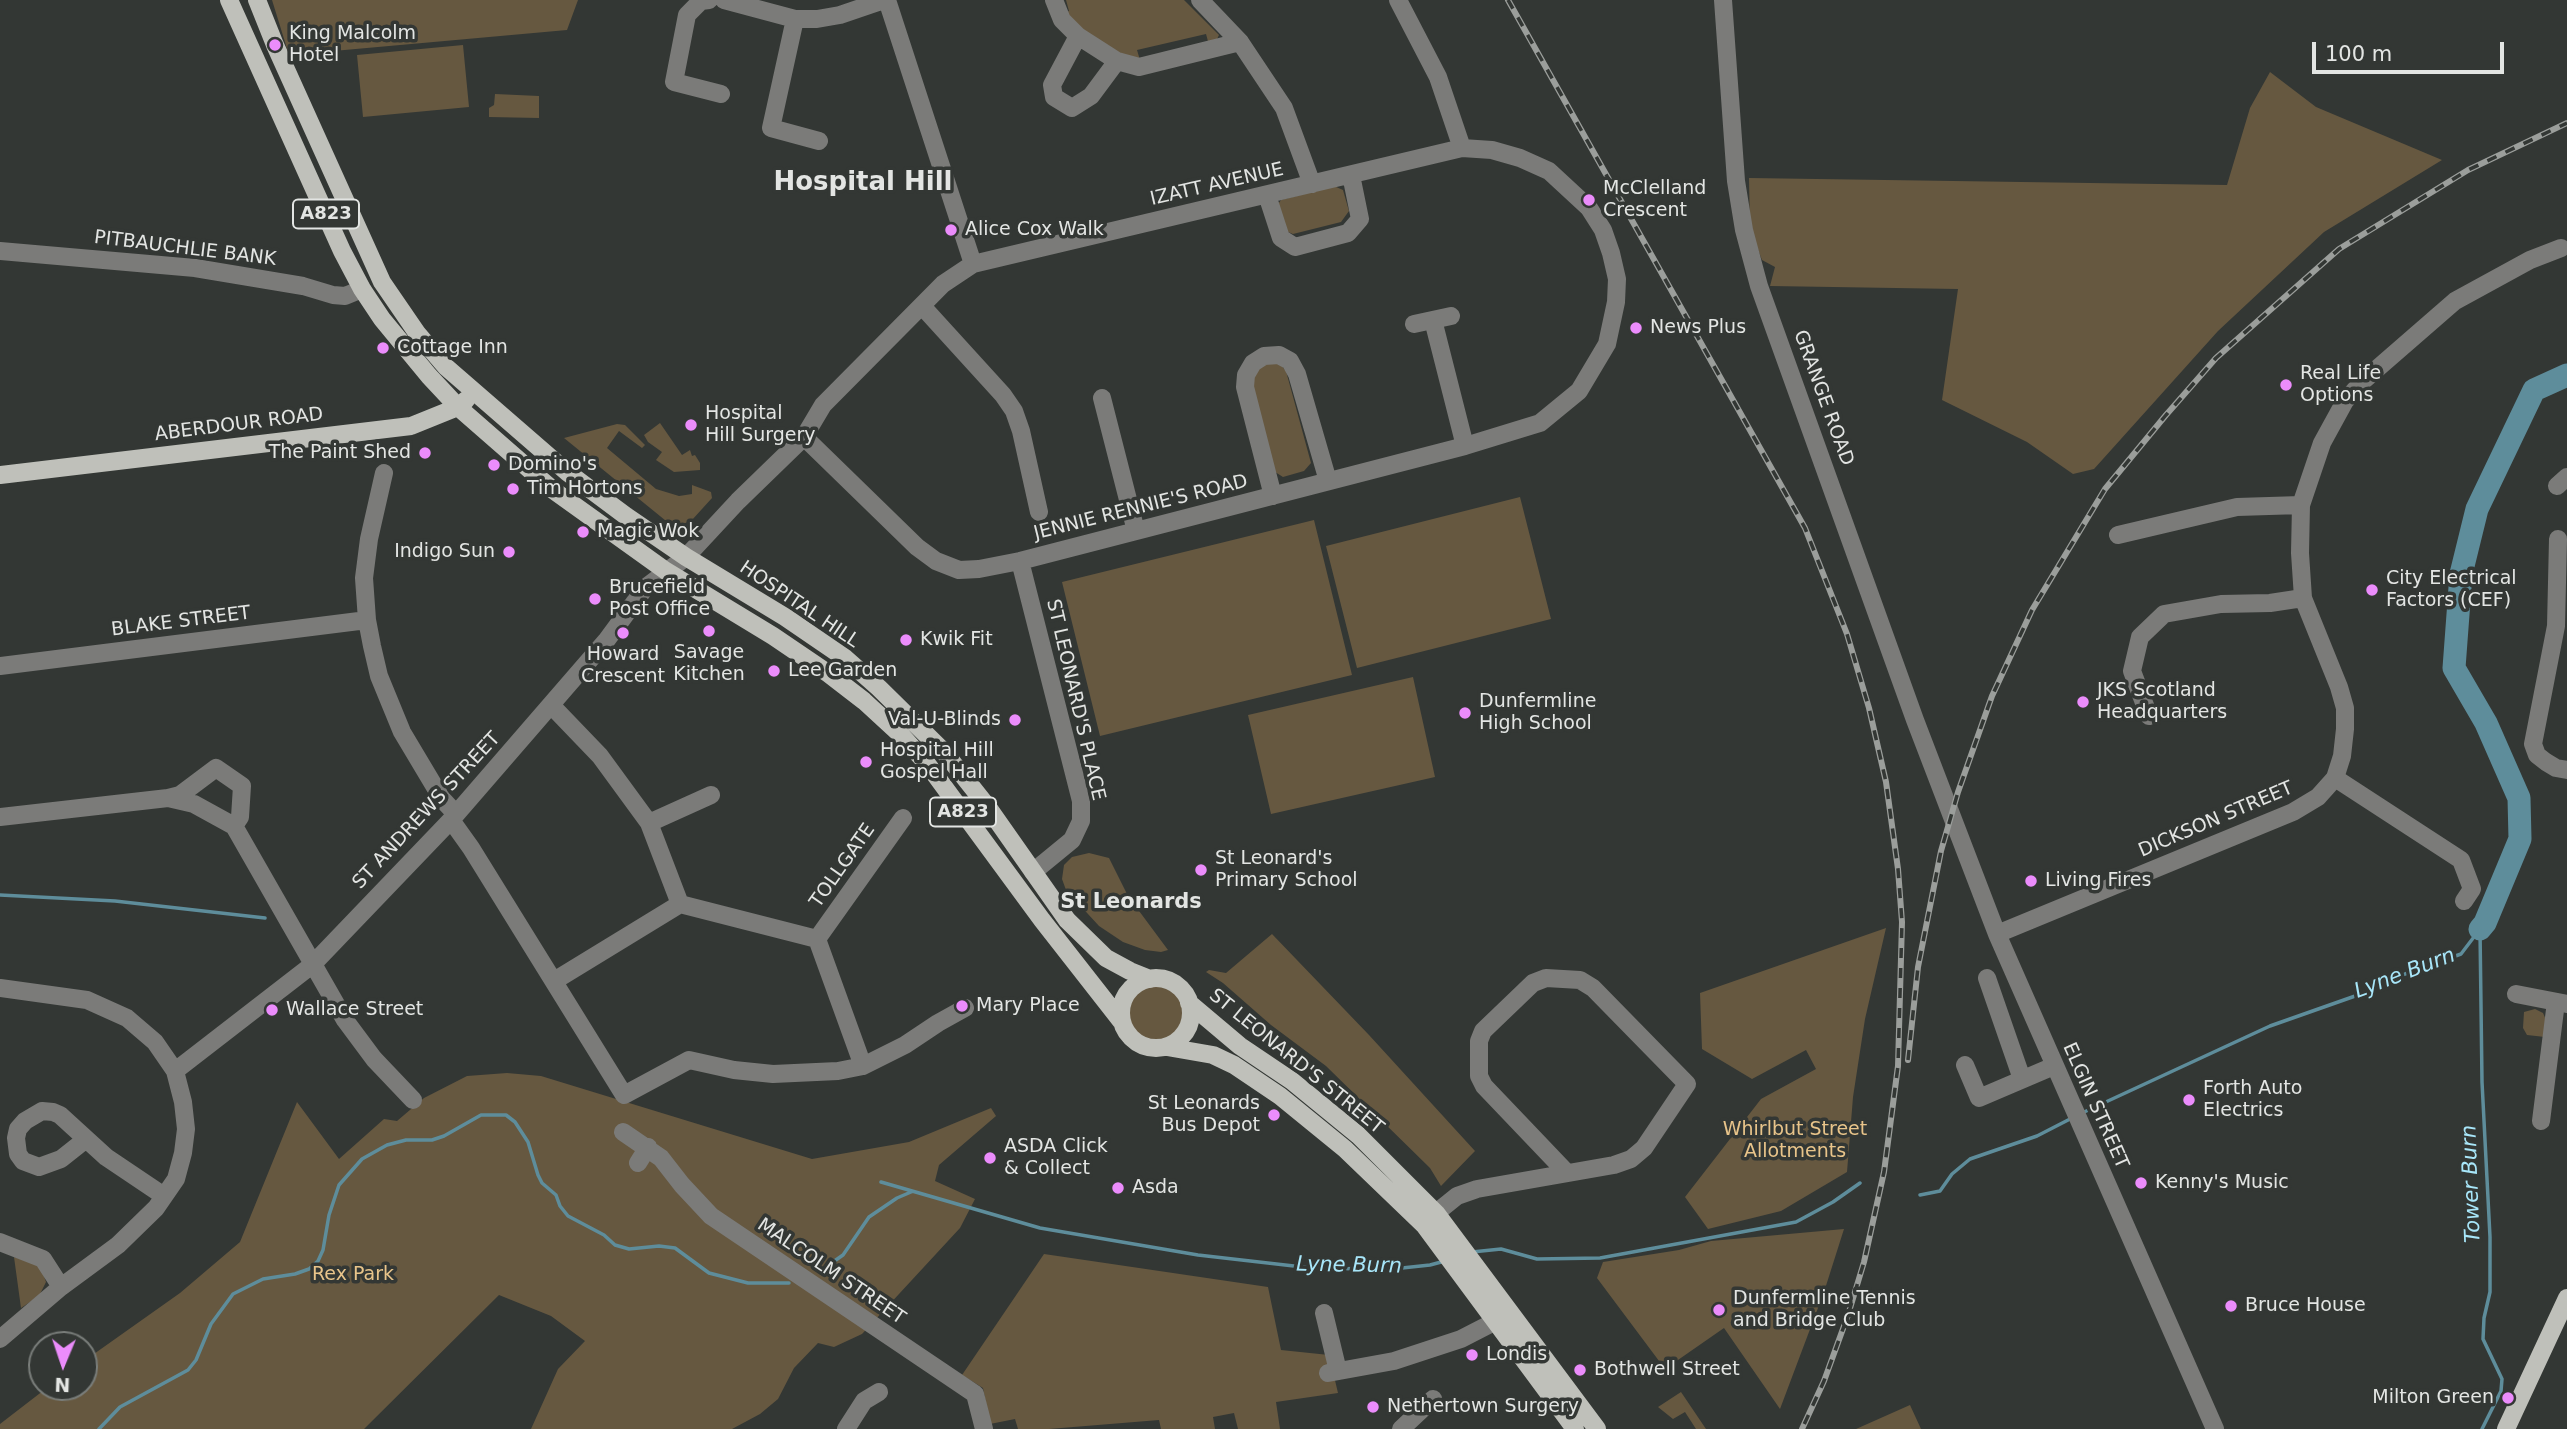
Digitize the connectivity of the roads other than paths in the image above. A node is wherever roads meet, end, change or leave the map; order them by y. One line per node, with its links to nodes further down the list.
1 (229, 0): 23 (main road, A823)
2 (257, 0): 26 (main road, A823)
3 (704, 0): 14 (street)
4 (724, 0): 10 (street)
5 (885, 0): 10 (street); 22 (street)
6 (1054, 0): 11 (street)
7 (1200, 0): 12 (street)
8 (1398, 0): 16 (street)
9 (1723, 0): 52 (street, GRANGE ROAD)
10 (795, 19): 15 (street)
11 (1078, 36): 13 (street); 13 (street)
12 (1240, 42): 13 (street); 18 (street)
13 (1117, 61)
14 (721, 94)
15 (819, 141)
16 (1462, 148): 17 (street, IZATT AVENUE); 29 (street, IZATT AVENUE)
17 (1351, 175): 18 (street, IZATT AVENUE); 19 (street)
18 (1312, 184): 19 (street, IZATT AVENUE)
19 (1267, 195): 22 (street, IZATT AVENUE)
20 (2561, 248): 36 (street)
21 (0, 251): 23 (street, PITBAUCHLIE BANK)
22 (973, 264): 24 (street, IZATT AVENUE)
23 (362, 289): 28 (main road, A823)
24 (922, 306): 30 (street, IZATT AVENUE); 37 (street)
25 (1414, 324): 31 (street)
26 (474, 393): 28 (main road, ABERDOUR ROAD); 41 (main road, HOSPITAL HILL / A823)
27 (1102, 398): 38 (street)
28 (458, 407): 33 (main road, ABERDOUR ROAD); 43 (main road, A823)
29 (1516, 432): 31 (street, JENNIE RENNIE'S ROAD)
30 (804, 437): 41 (street, IZATT AVENUE); 42 (street, JENNIE RENNIE'S ROAD)
31 (1465, 446): 34 (street, JENNIE RENNIE'S ROAD)
32 (384, 473): 45 (street)
33 (0, 475)
34 (1328, 481): 35 (street, JENNIE RENNIE'S ROAD); 35 (street, JENNIE RENNIE'S ROAD)
35 (1273, 496): 38 (street, JENNIE RENNIE'S ROAD)
36 (2301, 505): 39 (street); 44 (street)
37 (1040, 512)
38 (1136, 531): 42 (street, JENNIE RENNIE'S ROAD)
39 (2118, 535)
40 (2558, 539): 49 (street)
41 (687, 557): 43 (street, ST ANDREWS STREET); 59 (main road, HOSPITAL HILL / A823)
42 (1020, 561): 59 (street, ST LEONARD'S PLACE)
43 (666, 571): 47 (street, ST ANDREWS STREET); 73 (main road, A823)
44 (2303, 598): 48 (street); 50 (street)
45 (367, 620): 46 (street, BLAKE STREET); 55 (street)
46 (0, 666)
47 (551, 705): 55 (street, ST ANDREWS STREET); 57 (street)
48 (2149, 716)
49 (2567, 769)
50 (2335, 778): 60 (street); 62 (street, DICKSON STREET)
51 (711, 795): 57 (street)
52 (1945, 796): 62 (street, ELGIN STREET)
53 (168, 798): 54 (street); 58 (street); 58 (street)
54 (0, 817)
55 (454, 817): 64 (street, ST ANDREWS STREET); 67 (street)
56 (903, 818): 63 (street, TOLLGATE)
57 (649, 823): 61 (street)
58 (234, 827): 64 (street)
59 (1033, 872): 66 (main road, HOSPITAL HILL / A823)
60 (2464, 901)
61 (680, 904): 63 (street); 67 (street)
62 (1997, 934): 77 (street, ELGIN STREET)
63 (817, 939): 76 (street)
64 (312, 965): 78 (street, ST ANDREWS STREET); 80 (street)
65 (1987, 978): 79 (street)
66 (1150, 979): 70 (main road, A823); 73 (main road)
67 (554, 981): 76 (street)
68 (0, 988): 78 (street)
69 (2516, 994): 71 (street)
70 (1189, 1003): 74 (main road); 88 (main road, ST LEONARD'S STREET / A823)
71 (2562, 1003): 81 (street)
72 (965, 1008): 76 (street)
73 (1121, 1021): 74 (main road, A823)
74 (1167, 1046): 90 (main road, ST LEONARD'S STREET / A823)
75 (1965, 1065): 79 (street)
76 (863, 1066)
77 (2054, 1066): 79 (street); 103 (street, ELGIN STREET)
78 (175, 1071): 87 (street)
79 (2022, 1079)
80 (413, 1100)
81 (2541, 1121)
82 (623, 1132): 84 (street, MALCOLM STREET)
83 (85, 1140): 87 (street)
84 (648, 1147): 85 (street); 99 (street, MALCOLM STREET)
85 (638, 1163)
86 (1567, 1173): 86 (street); 88 (street)
87 (164, 1196): 91 (street)
88 (1436, 1213): 90 (main road, ST LEONARD'S STREET / A823)
89 (0, 1242): 91 (street)
90 (1458, 1255): 94 (main road, A823); 102 (main road, A823)
91 (61, 1287): 95 (street)
92 (2567, 1298): 104 (main road)
93 (1324, 1313): 94 (street)
94 (1496, 1321): 101 (main road, A823)
95 (0, 1339)
96 (879, 1392): 98 (street)
97 (1433, 1399): 100 (street)
98 (846, 1429)
99 (984, 1429)
100 (1401, 1429)
101 (1576, 1429)
102 (1597, 1429)
103 (2215, 1429)
104 (2505, 1429)

